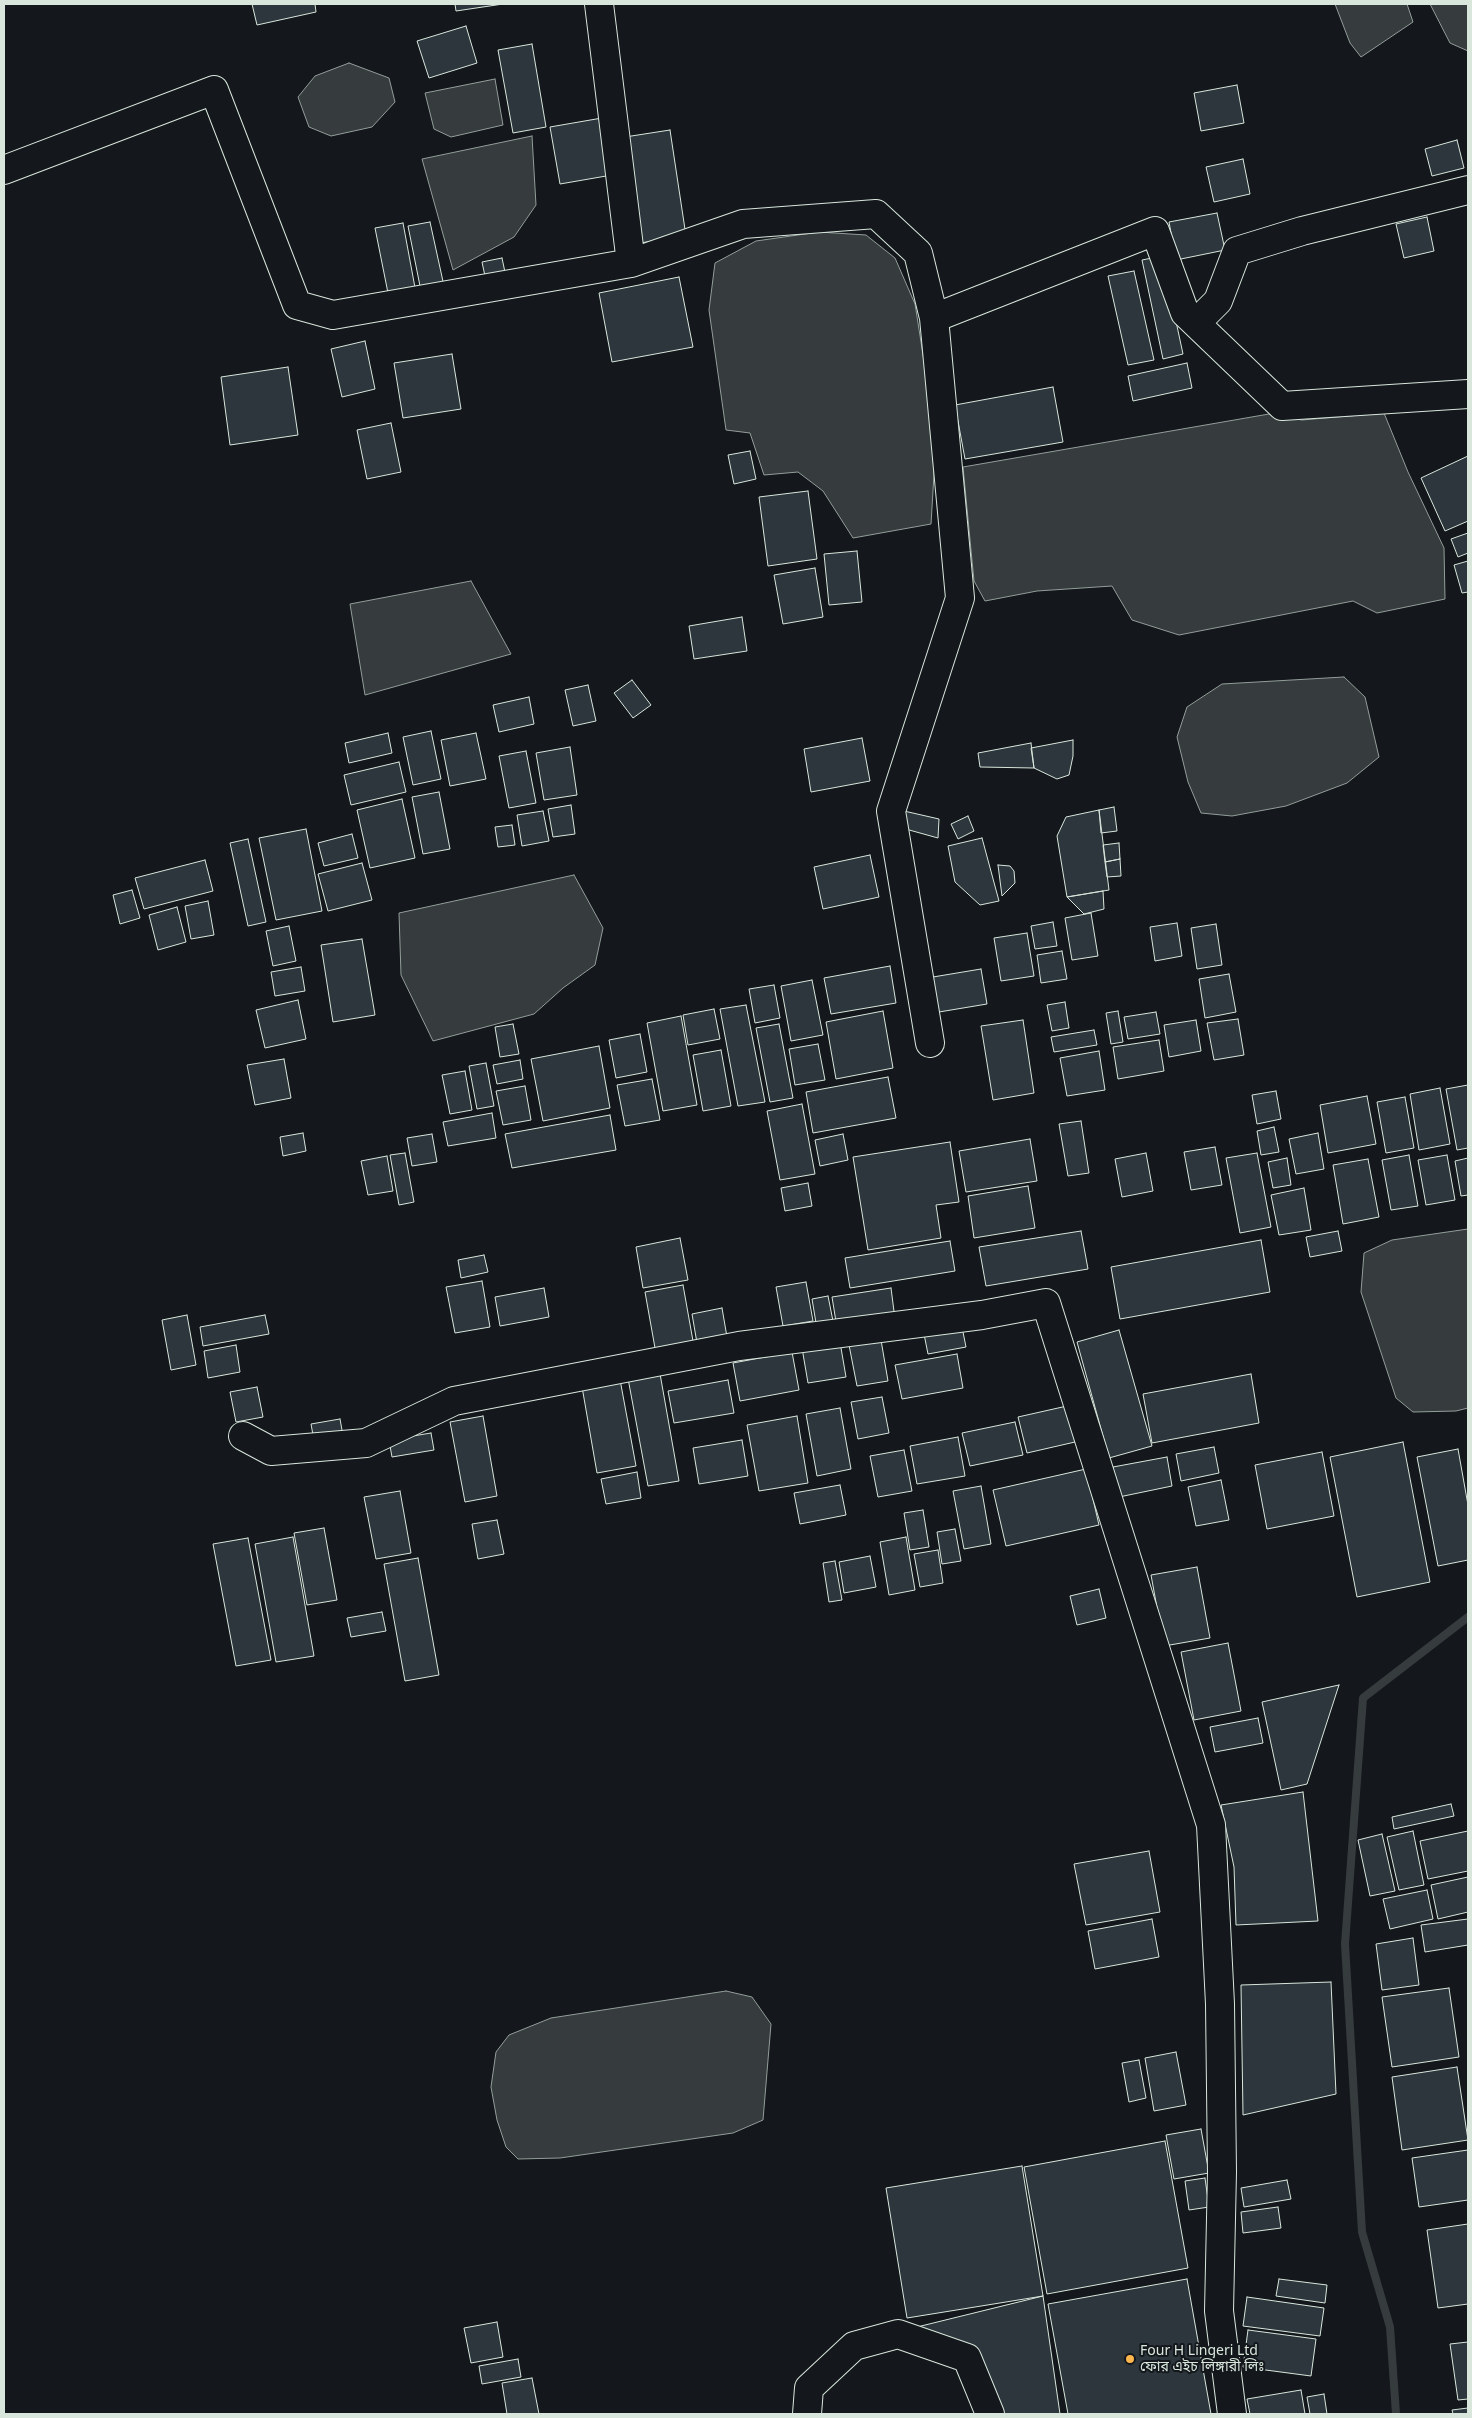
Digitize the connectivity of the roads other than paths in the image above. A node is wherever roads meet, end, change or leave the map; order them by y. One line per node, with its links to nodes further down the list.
1 (600, 4): 4 (street)
2 (4, 170): 4 (street)
3 (1468, 190): 6 (street)
4 (631, 263): 5 (street)
5 (934, 318): 6 (street); 8 (street)
6 (1196, 323): 7 (street)
7 (1468, 394)
8 (930, 1043)
9 (243, 1436): 12 (street)
10 (807, 2414): 11 (street)
11 (990, 2414)
12 (1232, 2414)

